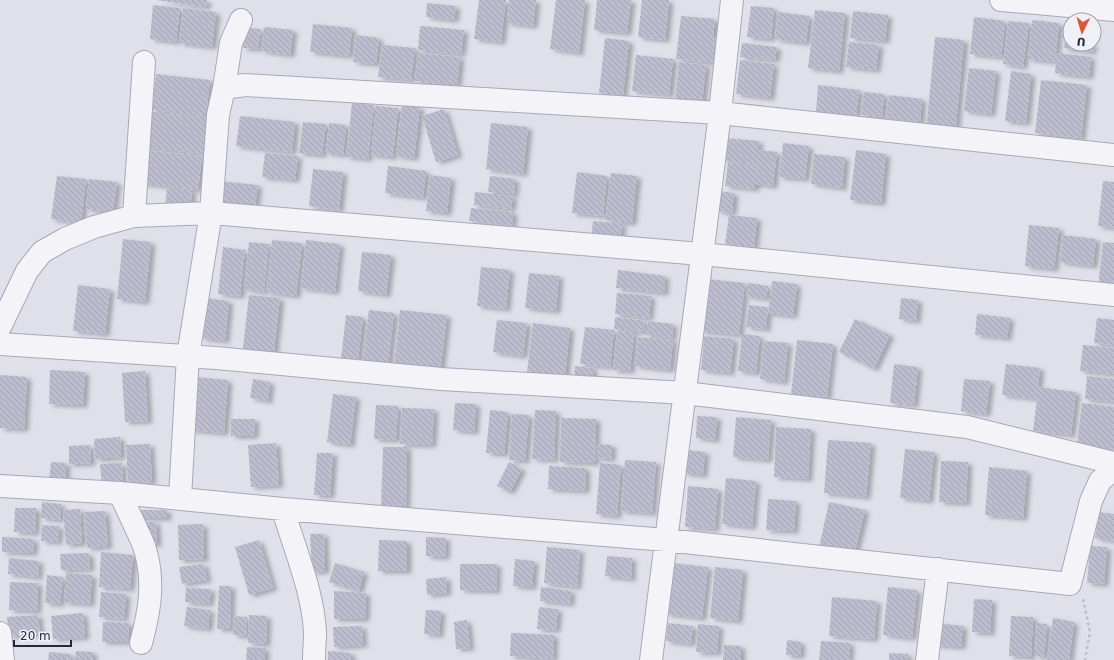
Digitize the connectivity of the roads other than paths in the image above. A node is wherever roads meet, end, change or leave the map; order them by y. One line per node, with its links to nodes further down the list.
1 (732, 0): 7 (street)
2 (1001, 0): 3 (street)
3 (1114, 10)
4 (241, 20): 6 (street)
5 (144, 62): 10 (street)
6 (224, 88): 7 (street); 9 (street)
7 (720, 113): 8 (street); 11 (street)
8 (1114, 154)
9 (211, 213): 10 (street); 11 (street); 15 (street)
10 (134, 216): 13 (street)
11 (701, 254): 12 (street); 16 (street)
12 (1114, 295)
13 (0, 327)
14 (0, 344): 15 (street)
15 (188, 356): 16 (street); 21 (street)
16 (685, 393): 17 (street); 23 (street)
17 (1114, 463)
18 (1114, 468): 24 (street)
19 (0, 486): 20 (street)
20 (120, 492): 21 (street); 26 (street)
21 (180, 498): 22 (street)
22 (283, 509): 23 (street); 28 (street)
23 (666, 540): 24 (street); 29 (street)
24 (938, 570): 30 (street)
25 (0, 633): 27 (street)
26 (141, 643)
27 (2, 660)
28 (314, 660)
29 (651, 660)
30 (927, 660)

